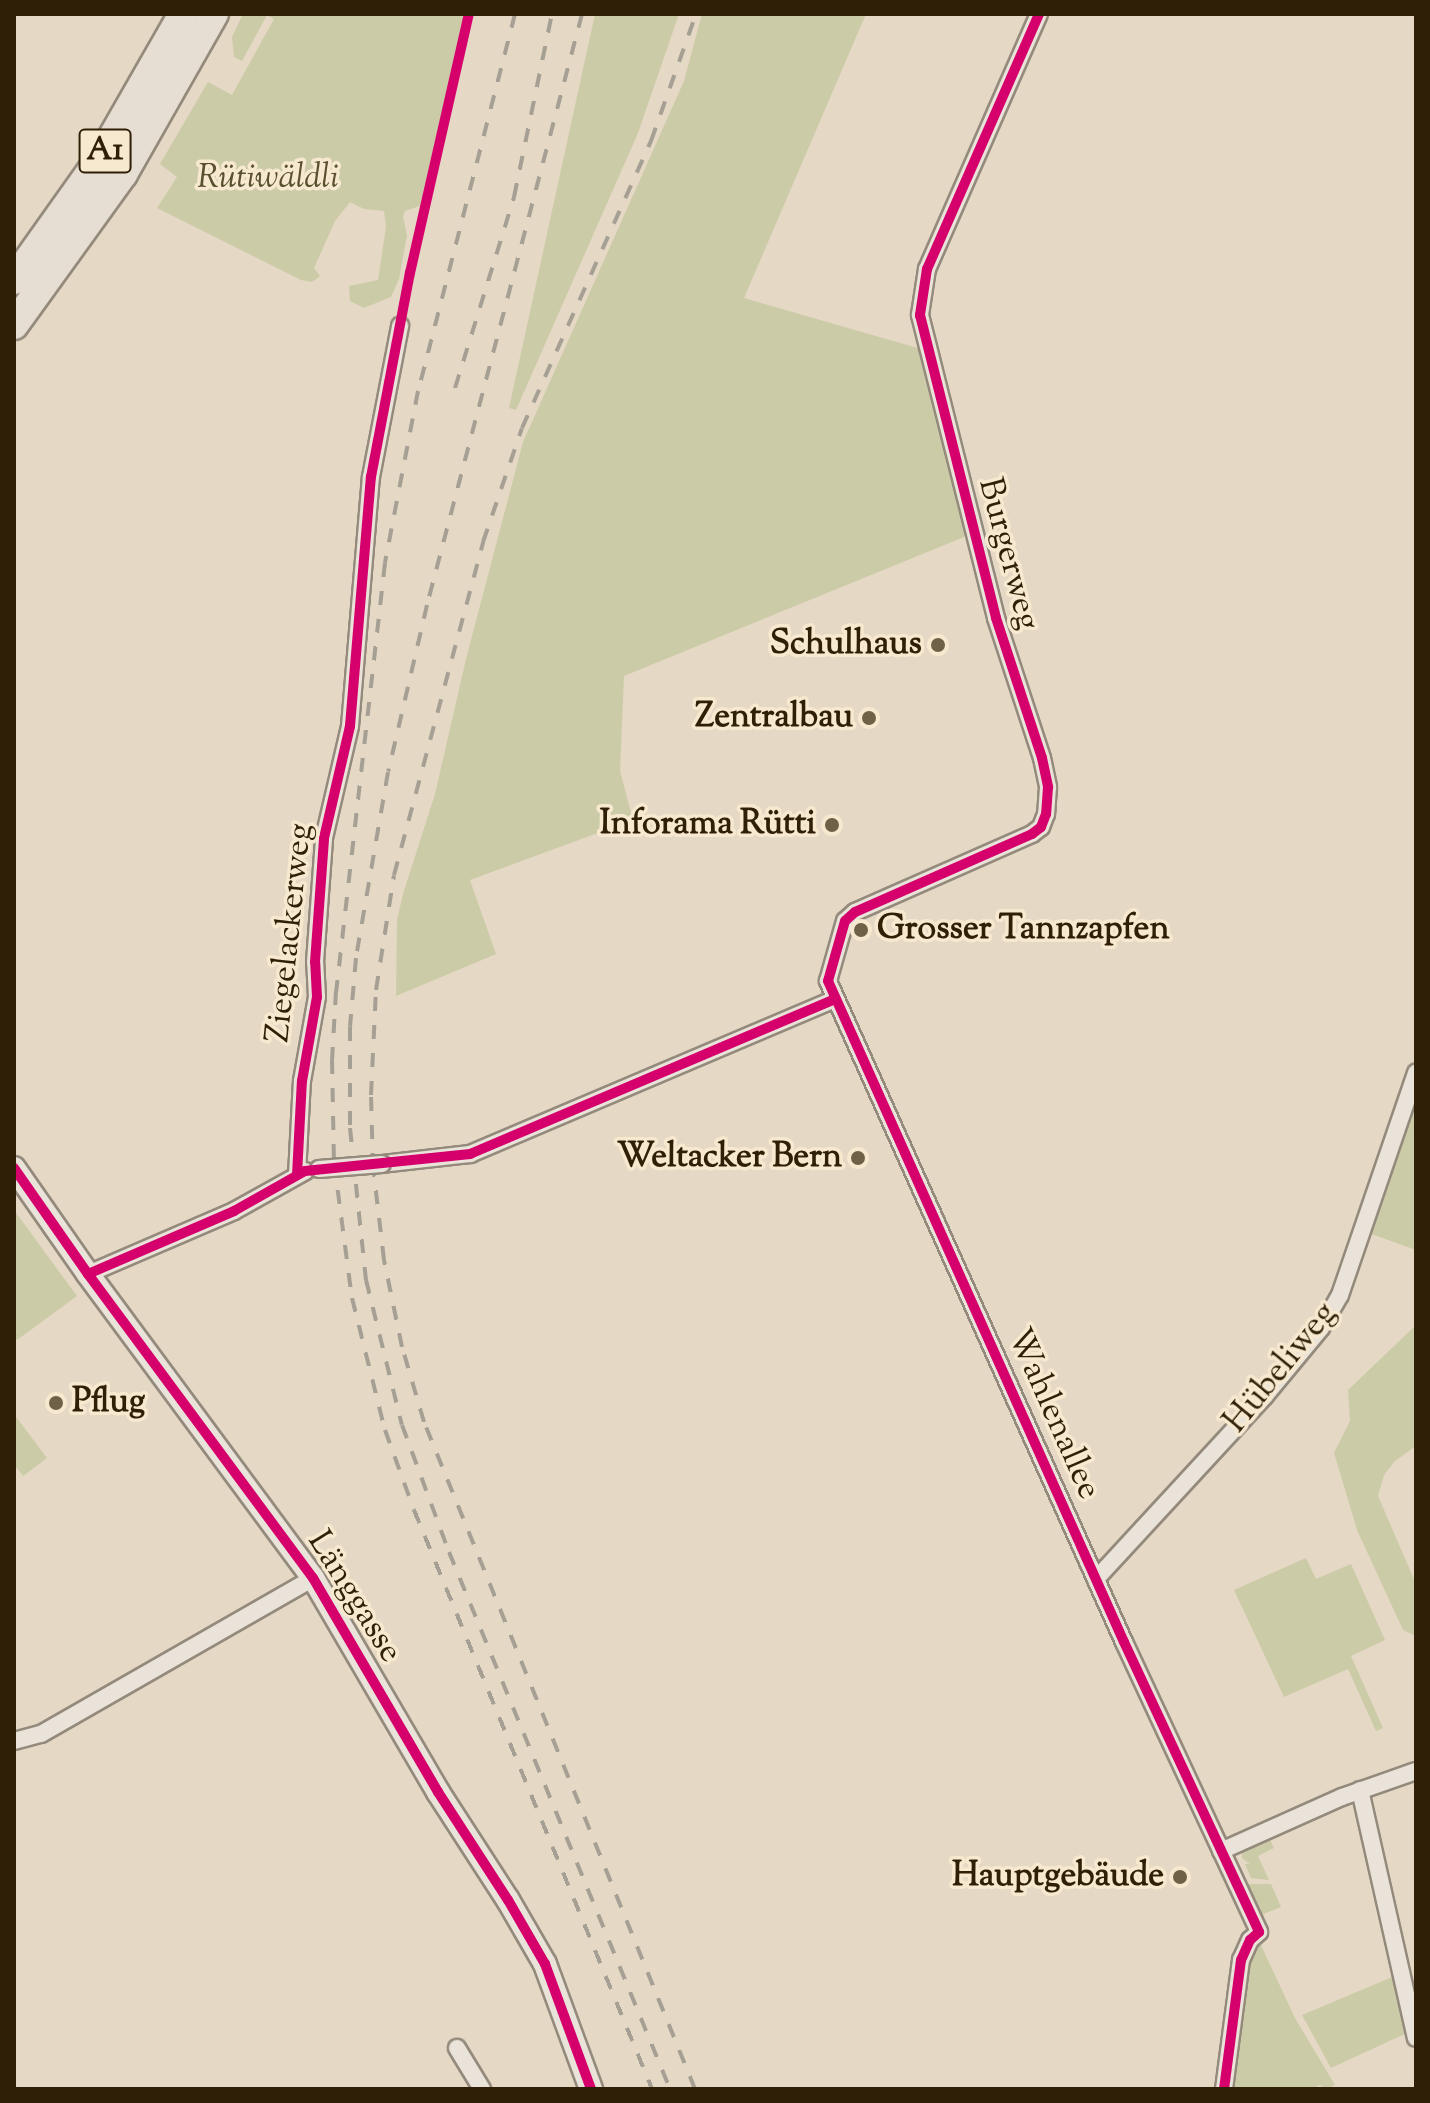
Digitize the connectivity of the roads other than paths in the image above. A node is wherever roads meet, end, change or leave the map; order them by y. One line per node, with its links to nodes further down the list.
1 (183, 14): 4 (highway, A1)
2 (214, 14): 5 (highway, A1)
3 (1039, 14): 7 (street, Burgerweg)
4 (14, 280)
5 (14, 325)
6 (400, 326): 10 (street, Ziegelackerweg)
7 (836, 999): 10 (street, bridge); 13 (street, Wahlenallee)
8 (1416, 1073): 13 (street, Hübeliweg)
9 (16, 1175): 11 (street, Länggasse)
10 (297, 1175): 11 (street)
11 (88, 1274): 12 (street, Länggasse)
12 (313, 1578): 14 (street); 21 (street, Länggasse)
13 (1096, 1579): 17 (street, Wahlenallee)
14 (14, 1741)
15 (1416, 1771): 16 (street)
16 (1360, 1790): 17 (street); 18 (street)
17 (1221, 1851): 22 (street, Wahlenallee)
18 (1416, 2038)
19 (457, 2048): 20 (street)
20 (482, 2089)
21 (590, 2089)
22 (1224, 2089)

